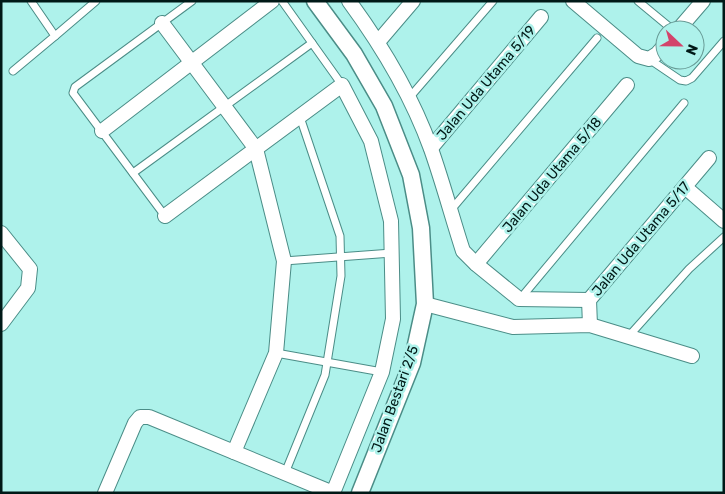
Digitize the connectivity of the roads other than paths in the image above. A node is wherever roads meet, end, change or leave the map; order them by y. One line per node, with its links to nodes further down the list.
1 (32, 1): 17 (lane)
2 (96, 1): 17 (lane)
3 (192, 1): 16 (lane)
4 (272, 1): 24 (street)
5 (282, 1): 21 (lane)
6 (315, 1): 49 (street, Jalan Bestari 2/5)
7 (413, 1): 19 (street)
8 (493, 1): 28 (lane)
9 (573, 1): 23 (street)
10 (638, 1): 14 (lane)
11 (703, 1): 15 (street)
12 (350, 2): 19 (street)
13 (541, 18): 33 (street, Jalan Uda Utama 5/19)
14 (661, 20)
15 (687, 20)
16 (162, 23): 24 (street); 32 (lane)
17 (55, 36): 25 (lane)
18 (597, 38): 38 (lane)
19 (378, 42): 28 (street)
20 (724, 42): 23 (lane)
21 (312, 43): 26 (lane); 30 (lane)
22 (655, 55): 23 (street)
23 (649, 59)
24 (192, 63): 30 (street); 32 (street)
25 (13, 71)
26 (342, 85): 31 (street); 43 (street)
27 (627, 85): 46 (street, Jalan Uda Utama 5/18)
28 (409, 98): 33 (street)
29 (684, 103): 47 (lane)
30 (224, 107): 34 (street); 36 (lane)
31 (300, 116): 34 (street); 44 (lane)
32 (102, 132): 36 (lane)
33 (431, 148): 38 (street)
34 (256, 149): 39 (street); 45 (street)
35 (709, 158): 37 (street, Jalan Uda Utama 5/17)
36 (133, 173): 39 (lane)
37 (685, 187): 40 (street); 48 (street, Jalan Uda Utama 5/17)
38 (450, 211): 46 (street)
39 (165, 216)
40 (724, 221)
41 (1, 233): 50 (street)
42 (724, 237): 52 (lane)
43 (392, 252): 44 (lane); 56 (street)
44 (340, 256): 45 (lane); 55 (lane)
45 (284, 261): 53 (street)
46 (476, 264): 47 (street)
47 (519, 300): 48 (street)
48 (589, 300): 51 (street, Jalan Uda Utama 5/17)
49 (425, 304): 51 (street); 60 (street, Jalan Bestari 2/5)
50 (2, 321)
51 (590, 325): 52 (street)
52 (628, 336): 54 (street)
53 (276, 353): 55 (lane); 57 (street)
54 (692, 356)
55 (327, 362): 56 (lane); 58 (lane)
56 (382, 372): 58 (street)
57 (234, 452): 58 (street); 59 (street)
58 (285, 473)
59 (105, 493)
60 (360, 493)

